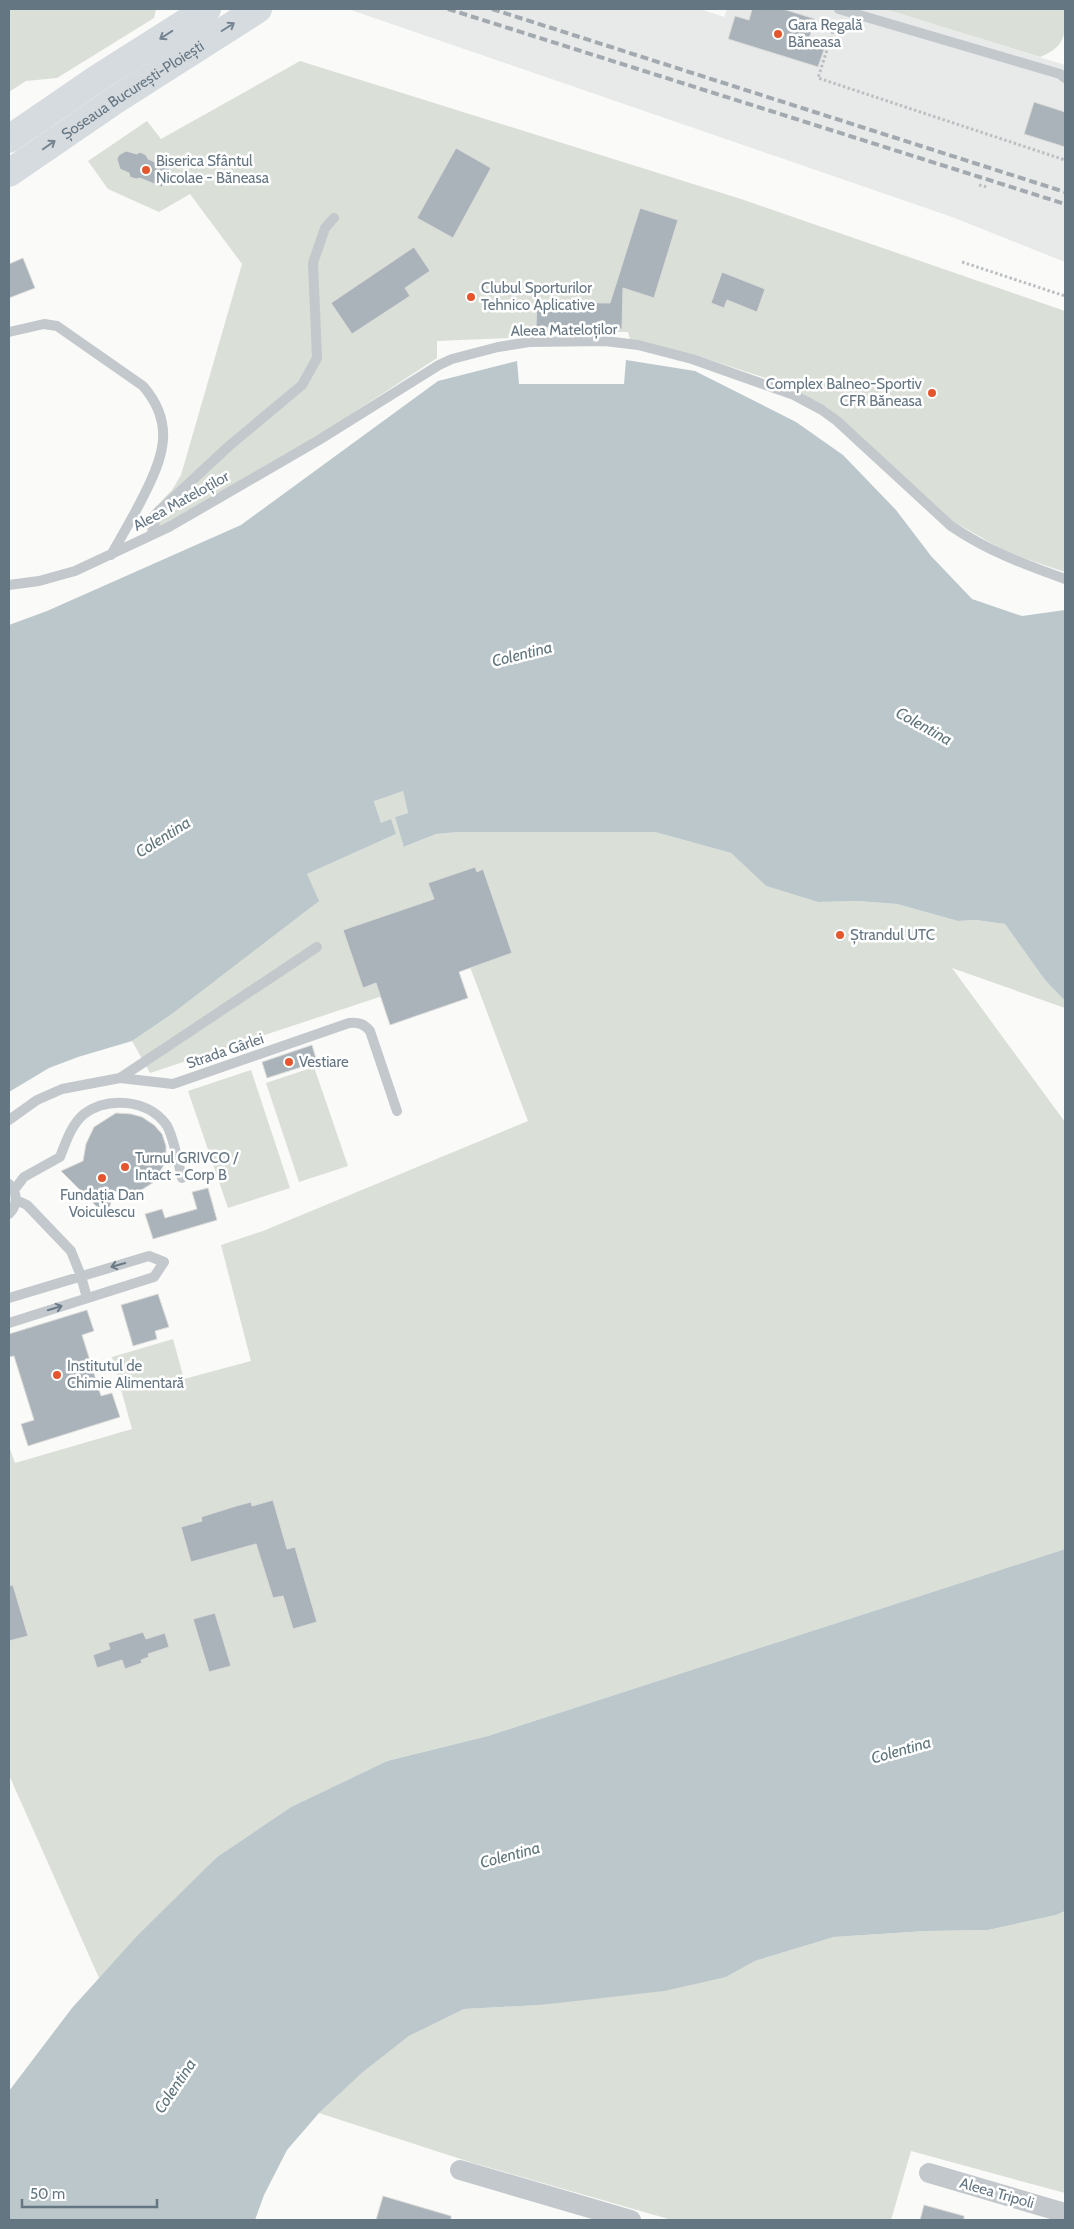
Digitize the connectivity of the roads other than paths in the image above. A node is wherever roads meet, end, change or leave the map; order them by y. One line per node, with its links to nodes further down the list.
1 (258, 9): 7 (main road, Șoseaua București-Ploiești, one-way to 1)
2 (840, 9): 5 (lane)
3 (193, 13): 6 (main road, Șoseaua București-Ploiești, one-way to 6)
4 (1065, 65): 5 (lane)
5 (1062, 76)
6 (9, 140)
7 (9, 172)
8 (334, 218): 10 (lane)
9 (9, 332): 11 (lane, Aleea Mateloților)
10 (152, 535): 11 (lane, Aleea Mateloților); 12 (lane, Aleea Mateloților)
11 (110, 556): 13 (lane, Aleea Mateloților)
12 (1065, 579)
13 (9, 585)
14 (317, 947): 15 (lane)
15 (120, 1078): 16 (lane, Strada Gârlei); 17 (lane, Strada Gârlei)
16 (397, 1111)
17 (9, 1120)
18 (182, 1178): 19 (lane)
19 (13, 1191): 20 (lane); 21 (lane)
20 (9, 1214)
21 (81, 1276): 22 (lane); 23 (lane); 23 (lane, one-way to 21)
22 (9, 1298)
23 (87, 1298): 24 (lane, one-way to 23)
24 (9, 1323)
25 (460, 2170): 28 (street)
26 (929, 2174): 27 (street, Aleea Tripoli)
27 (1065, 2213)
28 (631, 2220)

